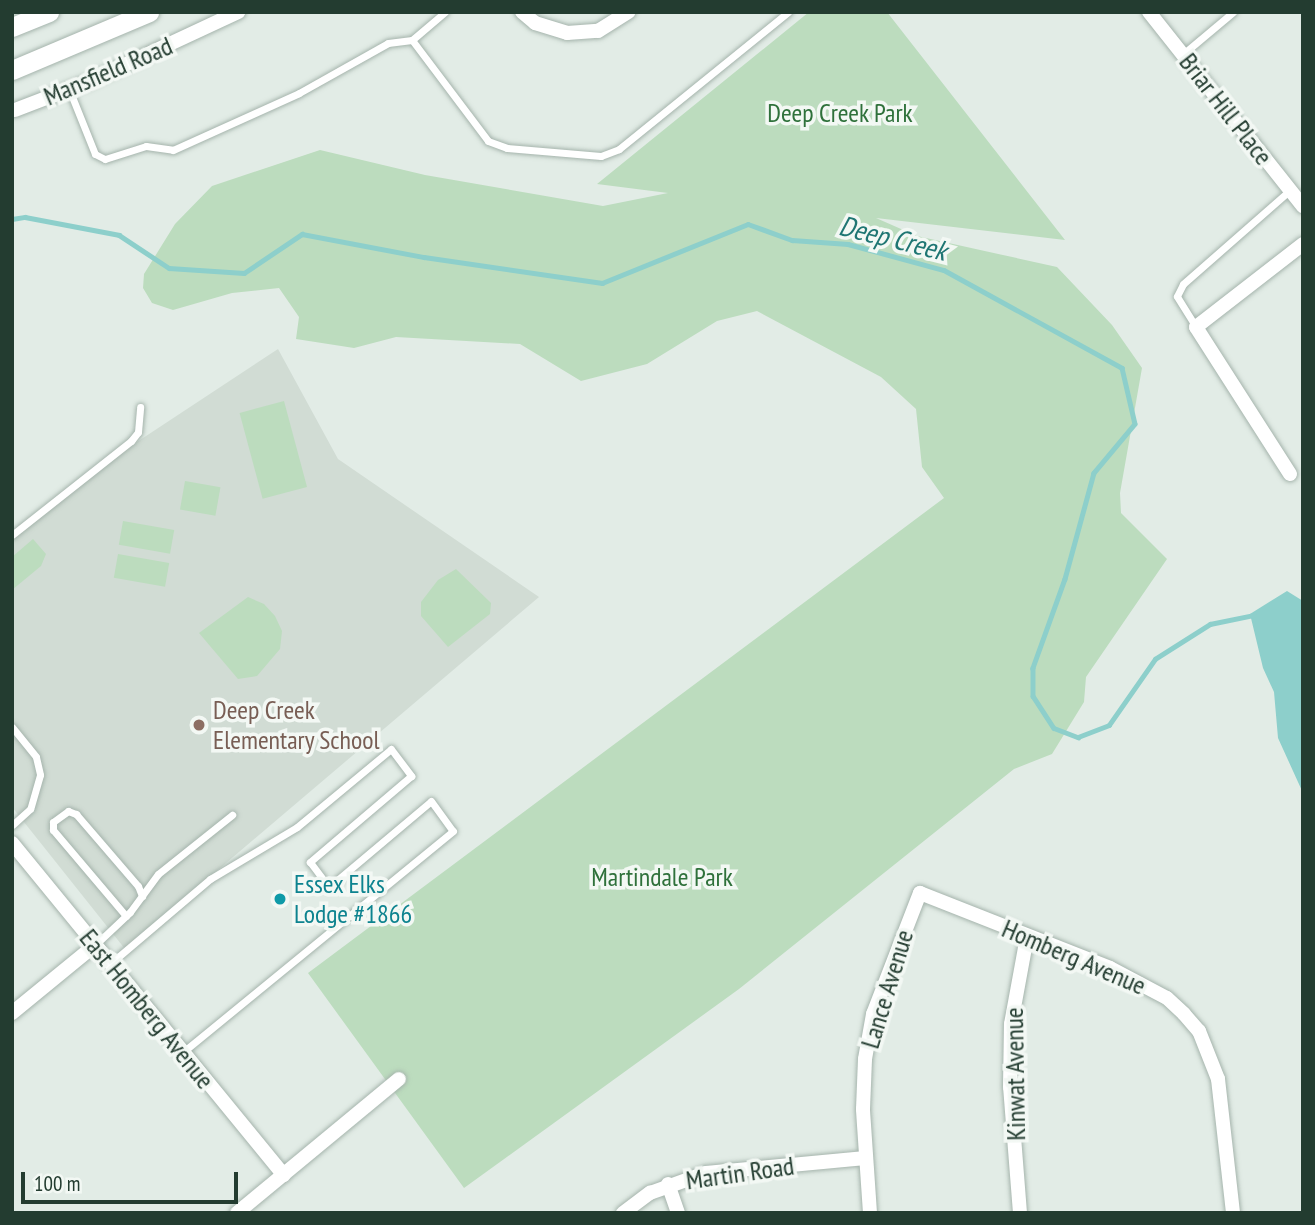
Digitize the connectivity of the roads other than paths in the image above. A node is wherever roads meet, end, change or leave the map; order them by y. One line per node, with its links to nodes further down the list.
1 (49, 12): 10 (main road)
2 (149, 12): 13 (main road)
3 (238, 12): 14 (street, Mansfield Road)
4 (445, 12): 11 (lane)
5 (522, 12): 6 (street)
6 (629, 12)
7 (788, 12): 11 (lane)
8 (1149, 12): 12 (street, Briar Hill Place)
9 (1233, 12): 12 (lane)
10 (12, 27)
11 (412, 40): 14 (lane)
12 (1184, 54): 16 (street, Briar Hill Place)
13 (12, 70)
14 (69, 89): 15 (street, Mansfield Road)
15 (15, 110)
16 (1290, 190): 17 (street, Briar Hill Place); 19 (lane)
17 (1303, 206)
18 (1303, 244): 19 (street)
19 (1196, 327): 21 (street)
20 (139, 407): 22 (lane)
21 (1290, 474)
22 (12, 534)
23 (12, 727): 25 (lane)
24 (232, 815): 28 (lane)
25 (12, 825)
26 (12, 843): 31 (street, East Homberg Avenue)
27 (920, 893): 30 (street, Homberg Avenue); 36 (street, Lance Avenue)
28 (142, 896): 29 (lane); 29 (lane)
29 (125, 916): 31 (lane)
30 (1027, 937): 43 (street, Kinwat Avenue); 44 (street, Homberg Avenue)
31 (94, 946): 32 (street, East Homberg Avenue); 33 (street)
32 (110, 964): 34 (street, East Homberg Avenue); 34 (lane)
33 (12, 1013)
34 (182, 1052): 37 (street, East Homberg Avenue)
35 (399, 1079): 37 (street)
36 (865, 1158): 38 (street, Martin Road); 42 (street, Lance Avenue)
37 (284, 1175): 39 (street)
38 (668, 1184): 40 (street, Martin Road); 41 (street)
39 (237, 1213)
40 (623, 1213)
41 (678, 1213)
42 (870, 1213)
43 (1020, 1213)
44 (1233, 1213)

